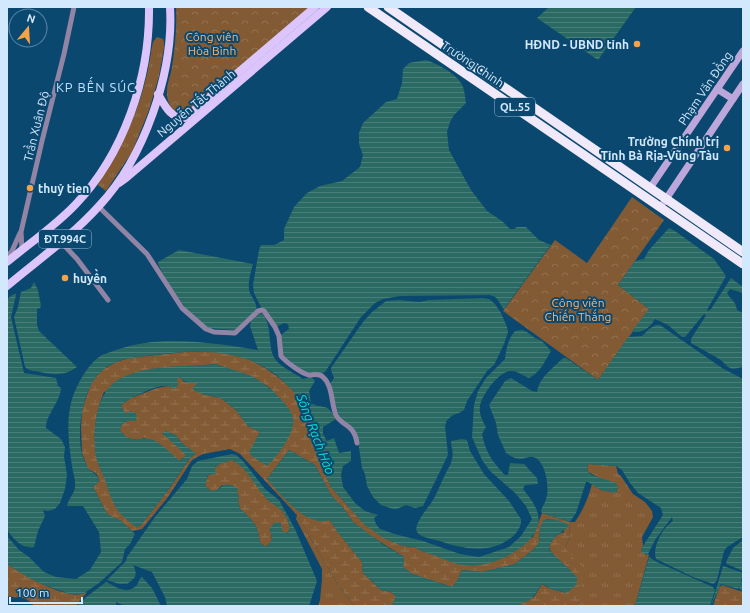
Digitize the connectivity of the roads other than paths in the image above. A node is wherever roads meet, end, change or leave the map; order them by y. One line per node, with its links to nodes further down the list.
1 (74, 7): 22 (street, Trần Xuân Độ)
2 (149, 7): 24 (main road, ĐT.994C)
3 (170, 7): 13 (main road, ĐT.994C)
4 (315, 7): 15 (main road, Nguyễn Tất Thành)
5 (327, 7): 15 (main road, Nguyễn Tất Thành)
6 (368, 7): 10 (highway, Trường Chinh / QL.55)
7 (388, 7): 9 (highway, Trường Chinh / QL.55)
8 (743, 51): 12 (street, Phạm Văn Đồng)
9 (455, 53): 10 (highway); 17 (highway, Trường Chinh / QL.55)
10 (449, 62): 18 (highway, Trường Chinh / QL.55)
11 (743, 84): 14 (street)
12 (717, 89): 14 (street); 17 (street, Phạm Văn Đồng)
13 (158, 94): 15 (main road, Nguyễn Tất Thành); 16 (main road, ĐT.994C)
14 (733, 99): 19 (street)
15 (188, 121): 16 (main road, Nguyễn Tất Thành)
16 (116, 184): 20 (main road, ĐT.994C)
17 (650, 188): 18 (street, Phạm Văn Đồng); 19 (highway, Trường Chinh / QL.55)
18 (644, 196): 21 (highway, Trường Chinh / QL.55)
19 (666, 200): 21 (street); 25 (highway, Trường Chinh / QL.55)
20 (99, 207): 23 (main road, ĐT.994C); 31 (street)
21 (661, 208): 28 (highway, Trường Chinh / QL.55)
22 (20, 232): 24 (street, Trần Xuân Độ); 26 (street)
23 (61, 242): 29 (main road, ĐT.994C); 30 (street)
24 (22, 250): 27 (main road, ĐT.994C)
25 (743, 252)
26 (7, 257)
27 (7, 262)
28 (743, 264)
29 (7, 286)
30 (108, 300)
31 (357, 443)

